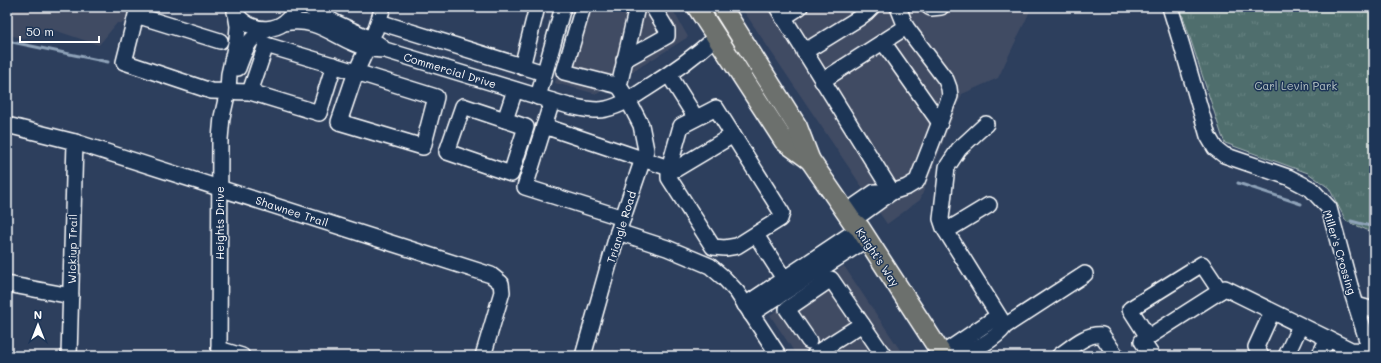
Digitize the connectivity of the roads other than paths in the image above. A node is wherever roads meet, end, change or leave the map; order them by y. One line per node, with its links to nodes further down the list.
1 (295, 7): 22 (street)
2 (309, 7): 28 (street)
3 (383, 7): 21 (street)
4 (537, 7): 32 (street)
5 (563, 7): 34 (street)
6 (583, 7): 37 (street)
7 (637, 7): 30 (street)
8 (653, 7): 30 (street)
9 (698, 7): 25 (main road, Knight's Way)
10 (800, 7): 18 (street)
11 (872, 7): 20 (street)
12 (898, 7): 23 (street)
13 (929, 7): 14 (street)
14 (941, 7)
15 (1170, 7): 71 (street, Miller's Crossing)
16 (728, 9): 38 (main road, Knight's Way)
17 (234, 10): 24 (street); 39 (street)
18 (779, 10): 29 (street)
19 (137, 11): 26 (street); 39 (street)
20 (860, 13): 29 (street)
21 (379, 22): 28 (street); 32 (street)
22 (284, 23): 24 (street); 28 (street)
23 (906, 27): 27 (street); 47 (street)
24 (269, 28): 39 (street)
25 (716, 37): 35 (street, Commercial Drive); 38 (main road); 54 (main road, Knight's Way)
26 (220, 41)
27 (883, 42): 36 (street); 47 (street)
28 (369, 44): 33 (street); 40 (street, Commercial Drive)
29 (804, 52): 36 (street)
30 (624, 60): 37 (street)
31 (334, 65): 33 (street); 41 (street); 41 (street)
32 (522, 66): 34 (street)
33 (356, 72): 33 (street)
34 (544, 73): 42 (street)
35 (669, 75): 43 (street, Commercial Drive); 45 (street)
36 (822, 81): 57 (street)
37 (619, 86): 43 (street, Triangle Road)
38 (774, 88): 54 (main road, Knight's Way)
39 (228, 90): 41 (street); 56 (street, Heights Drive)
40 (515, 90): 42 (street, Commercial Drive); 46 (street)
41 (250, 92)
42 (538, 97): 44 (street, Commercial Drive)
43 (628, 100): 44 (street, Commercial Drive); 53 (street, Triangle Road)
44 (552, 101): 50 (street)
45 (696, 118): 51 (street); 55 (street)
46 (505, 120): 46 (street)
47 (940, 123): 57 (street)
48 (986, 124): 61 (street)
49 (7, 125): 52 (street, Shawnee Trail)
50 (544, 126): 53 (street); 59 (street)
51 (733, 135): 55 (street); 63 (street)
52 (75, 142): 56 (street, Shawnee Trail); 70 (street, Wickiup Trail)
53 (643, 158): 55 (street); 59 (street, Triangle Road)
54 (810, 160): 60 (main road, Knight's Way)
55 (669, 168): 64 (street)
56 (220, 188): 81 (street, Heights Drive); 86 (street, Shawnee Trail)
57 (892, 192): 60 (street)
58 (989, 205): 61 (street)
59 (623, 218): 62 (street, Triangle Road)
60 (856, 225): 68 (street); 83 (main road, Knight's Way)
61 (946, 231): 75 (street)
62 (618, 232): 65 (street); 87 (street, Triangle Road)
63 (756, 235): 64 (street); 68 (street)
64 (713, 247): 65 (street)
65 (710, 266): 72 (street)
66 (1085, 274): 75 (street)
67 (7, 284): 70 (street)
68 (791, 290): 72 (street); 76 (street); 80 (street)
69 (1220, 291): 74 (street); 78 (street); 78 (street)
70 (71, 296): 84 (street, Wickiup Trail)
71 (1356, 304): 73 (street); 82 (street, Miller's Crossing)
72 (748, 309): 88 (street)
73 (1374, 310)
74 (1272, 312): 77 (street); 94 (street)
75 (1001, 321): 83 (street)
76 (862, 324): 89 (street); 90 (street)
77 (1300, 326): 79 (street); 95 (street)
78 (1148, 337): 93 (street)
79 (1328, 339): 82 (street); 96 (street)
80 (809, 342)
81 (219, 352): 85 (street)
82 (1371, 354)
83 (948, 355)
84 (69, 356)
85 (242, 356)
86 (483, 356)
87 (583, 356)
88 (779, 356)
89 (815, 356)
90 (884, 356)
91 (1059, 356): 92 (street)
92 (1112, 356)
93 (1152, 356)
94 (1261, 356)
95 (1286, 356)
96 (1319, 356)

